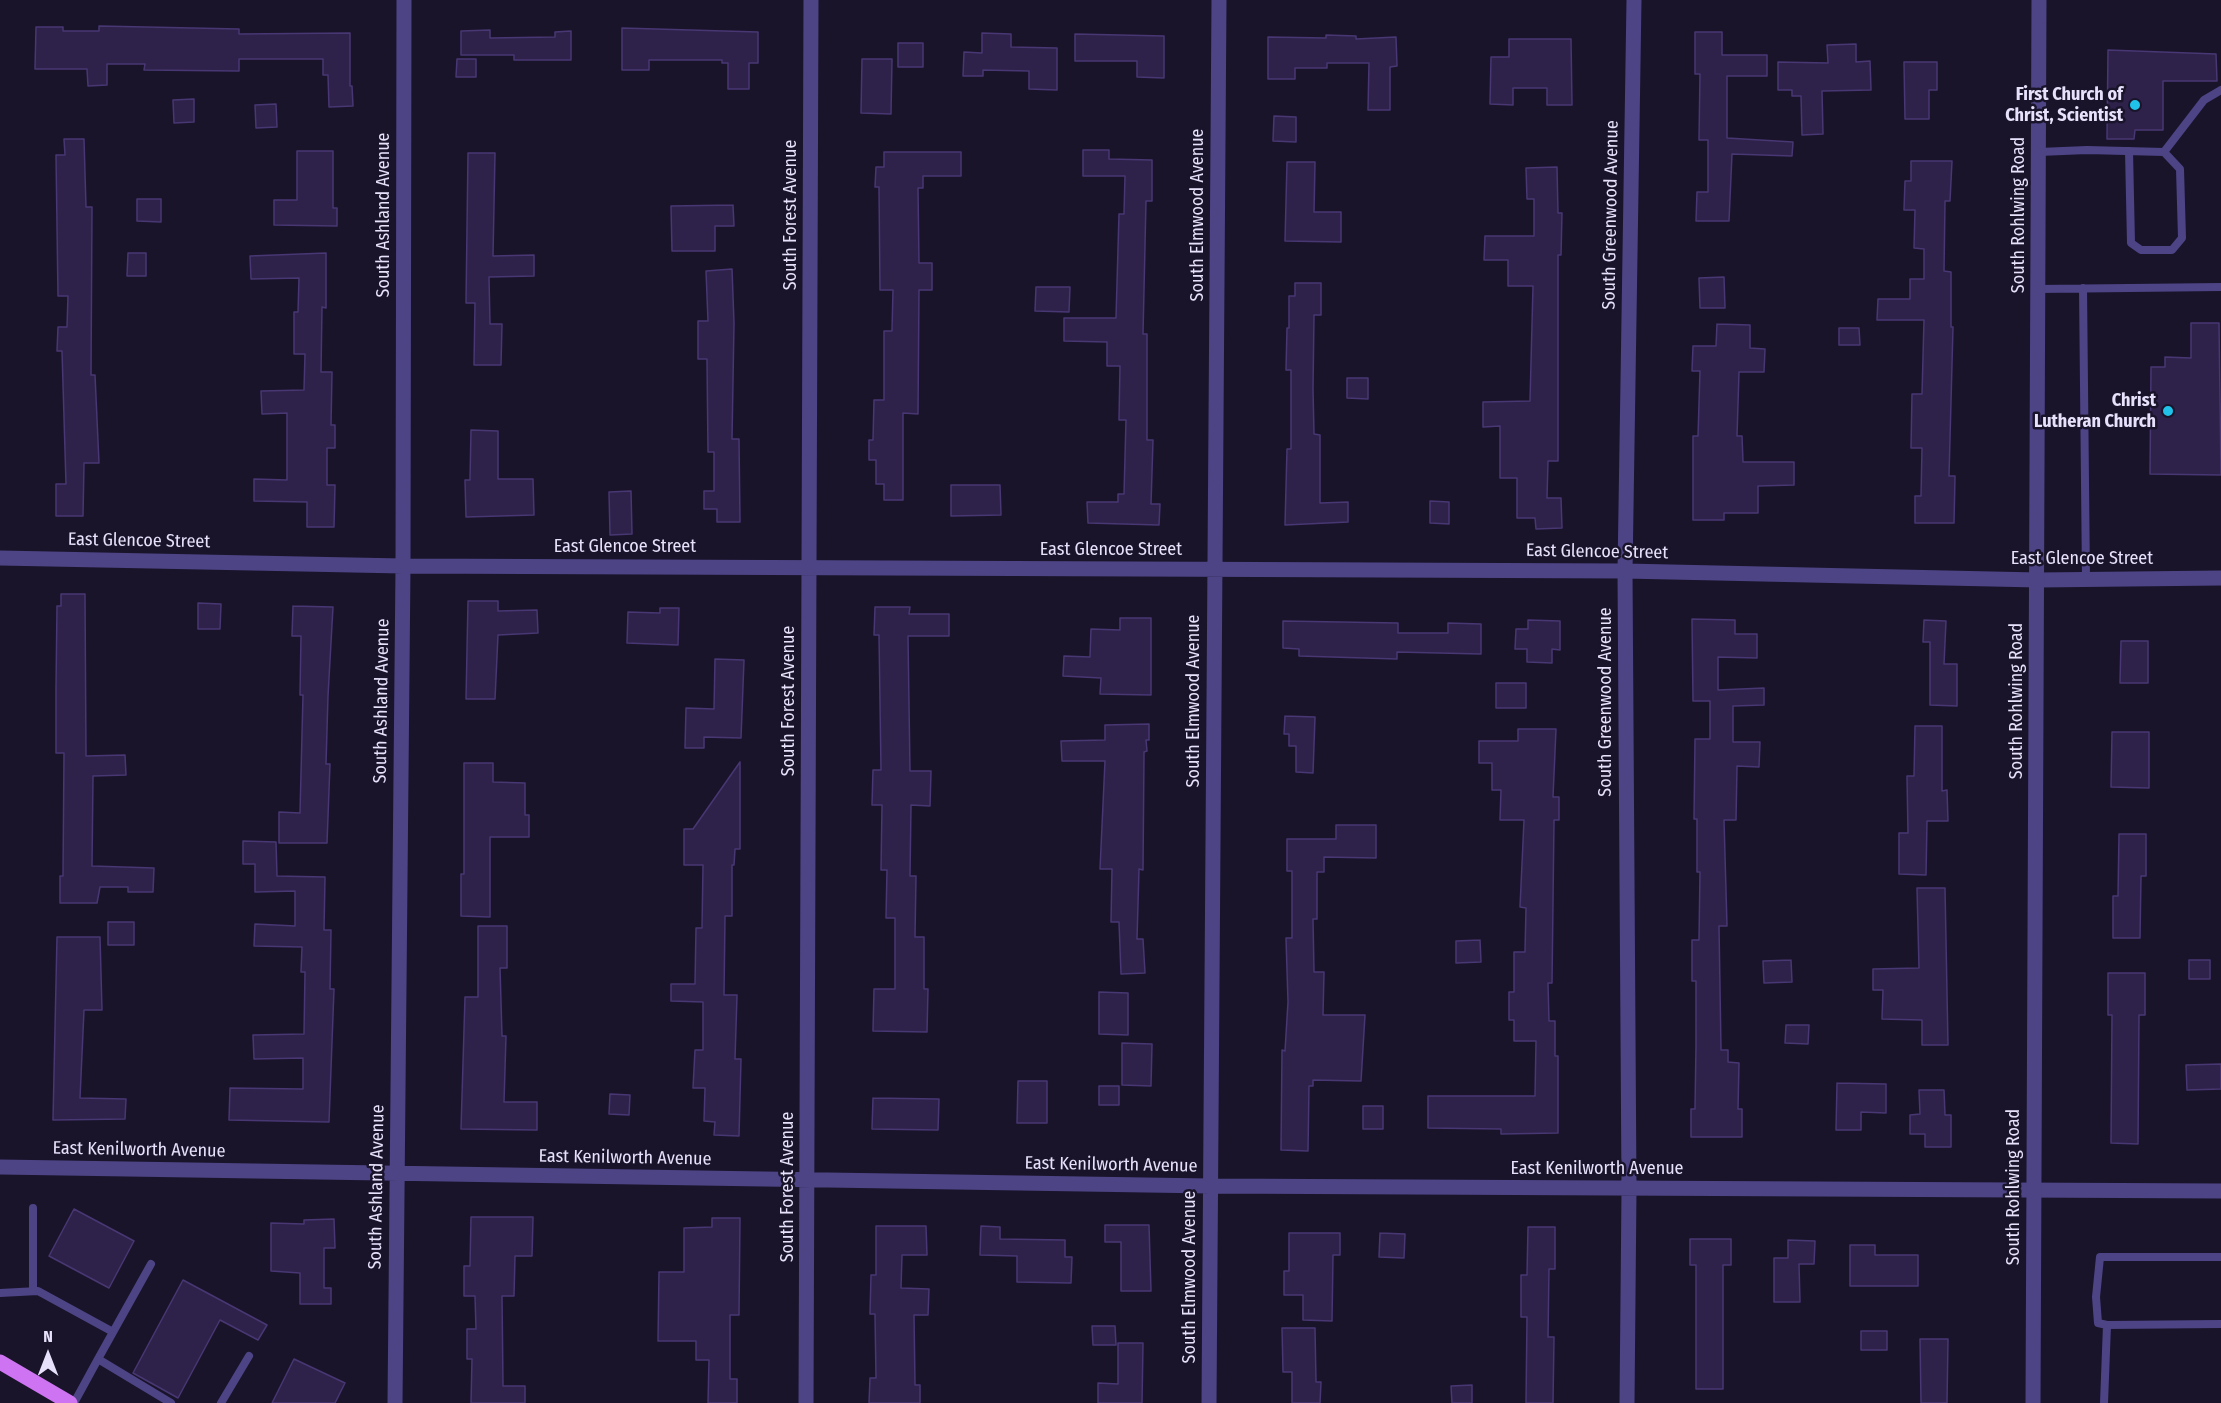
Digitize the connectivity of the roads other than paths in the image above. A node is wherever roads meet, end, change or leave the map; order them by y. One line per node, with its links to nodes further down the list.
1 (404, 0): 14 (street, South Ashland Avenue)
2 (811, 0): 15 (street, South Forest Avenue)
3 (1219, 0): 16 (street, South Elmwood Avenue)
4 (1634, 0): 17 (street, South Greenwood Avenue)
5 (2039, 0): 7 (street, South Rohlwing Road)
6 (2221, 90): 9 (lane)
7 (2039, 152): 8 (lane); 12 (street, South Rohlwing Road)
8 (2129, 152): 9 (lane); 9 (lane)
9 (2164, 152)
10 (2221, 287): 11 (lane)
11 (2083, 288): 12 (lane); 20 (lane)
12 (2038, 289): 19 (street, South Rohlwing Road)
13 (0, 558): 14 (street, East Glencoe Street)
14 (403, 566): 15 (street, East Glencoe Street); 22 (street, South Ashland Avenue)
15 (809, 568): 16 (street, East Glencoe Street); 23 (street, South Forest Avenue)
16 (1215, 570): 17 (street, East Glencoe Street); 24 (street, South Elmwood Avenue)
17 (1625, 571): 19 (street, East Glencoe Street); 25 (street, South Greenwood Avenue)
18 (2221, 578): 20 (street, East Glencoe Street)
19 (2038, 580): 20 (street, East Glencoe Street); 26 (street, South Rohlwing Road)
20 (2086, 580)
21 (0, 1167): 22 (street, East Kenilworth Avenue)
22 (397, 1174): 23 (street, East Kenilworth Avenue); 42 (street, South Ashland Avenue)
23 (807, 1180): 24 (street, East Kenilworth Avenue); 43 (street, South Forest Avenue)
24 (1210, 1186): 25 (street, East Kenilworth Avenue); 44 (street, South Elmwood Avenue)
25 (1629, 1189): 26 (street, East Kenilworth Avenue); 45 (street, South Greenwood Avenue)
26 (2034, 1190): 27 (street, East Kenilworth Avenue); 46 (street, South Rohlwing Road)
27 (2221, 1191)
28 (33, 1208): 31 (lane)
29 (2221, 1257): 34 (lane)
30 (152, 1264): 35 (lane)
31 (33, 1291): 32 (lane); 35 (lane)
32 (0, 1293)
33 (2221, 1324): 34 (lane)
34 (2107, 1325): 47 (lane)
35 (113, 1332): 37 (lane)
36 (249, 1356): 41 (lane)
37 (98, 1359): 39 (lane); 40 (lane)
38 (0, 1362): 39 (main road)
39 (72, 1403)
40 (171, 1403)
41 (221, 1403)
42 (395, 1403)
43 (806, 1403)
44 (1209, 1403)
45 (1627, 1403)
46 (2033, 1403)
47 (2104, 1403)

